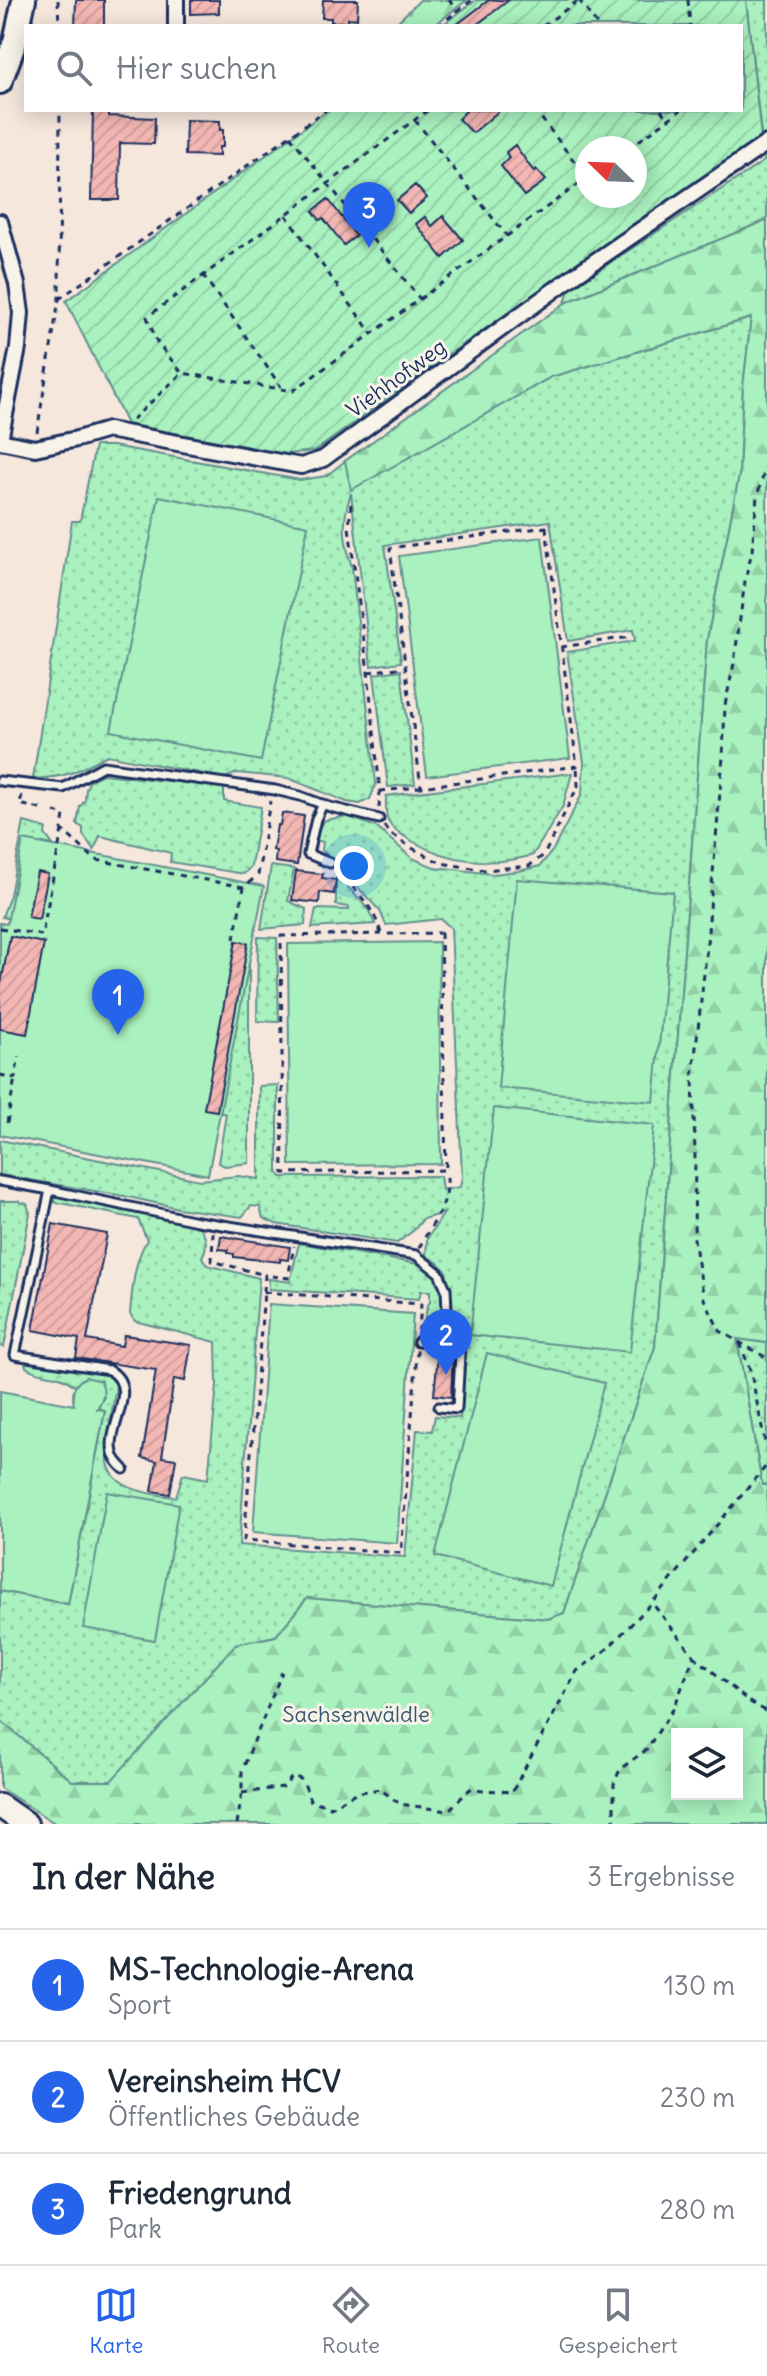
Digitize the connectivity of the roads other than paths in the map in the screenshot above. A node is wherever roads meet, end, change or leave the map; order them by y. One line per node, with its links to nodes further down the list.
1 (24, 0): 4 (street)
2 (176, 0): 3 (street)
3 (176, 24)
4 (0, 82)
5 (767, 143): 8 (street, Viehhofweg)
6 (0, 222): 7 (street)
7 (3, 249): 8 (street)
8 (0, 440)
9 (0, 781): 10 (lane)
10 (323, 804): 11 (lane); 12 (lane)
11 (379, 819)
12 (330, 863)
13 (0, 1181): 14 (lane)
14 (50, 1190): 15 (lane); 18 (lane)
15 (450, 1318): 16 (lane); 17 (lane)
16 (418, 1342)
17 (439, 1407)
18 (124, 1469)
19 (0, 1806): 20 (street)
20 (26, 1824)

